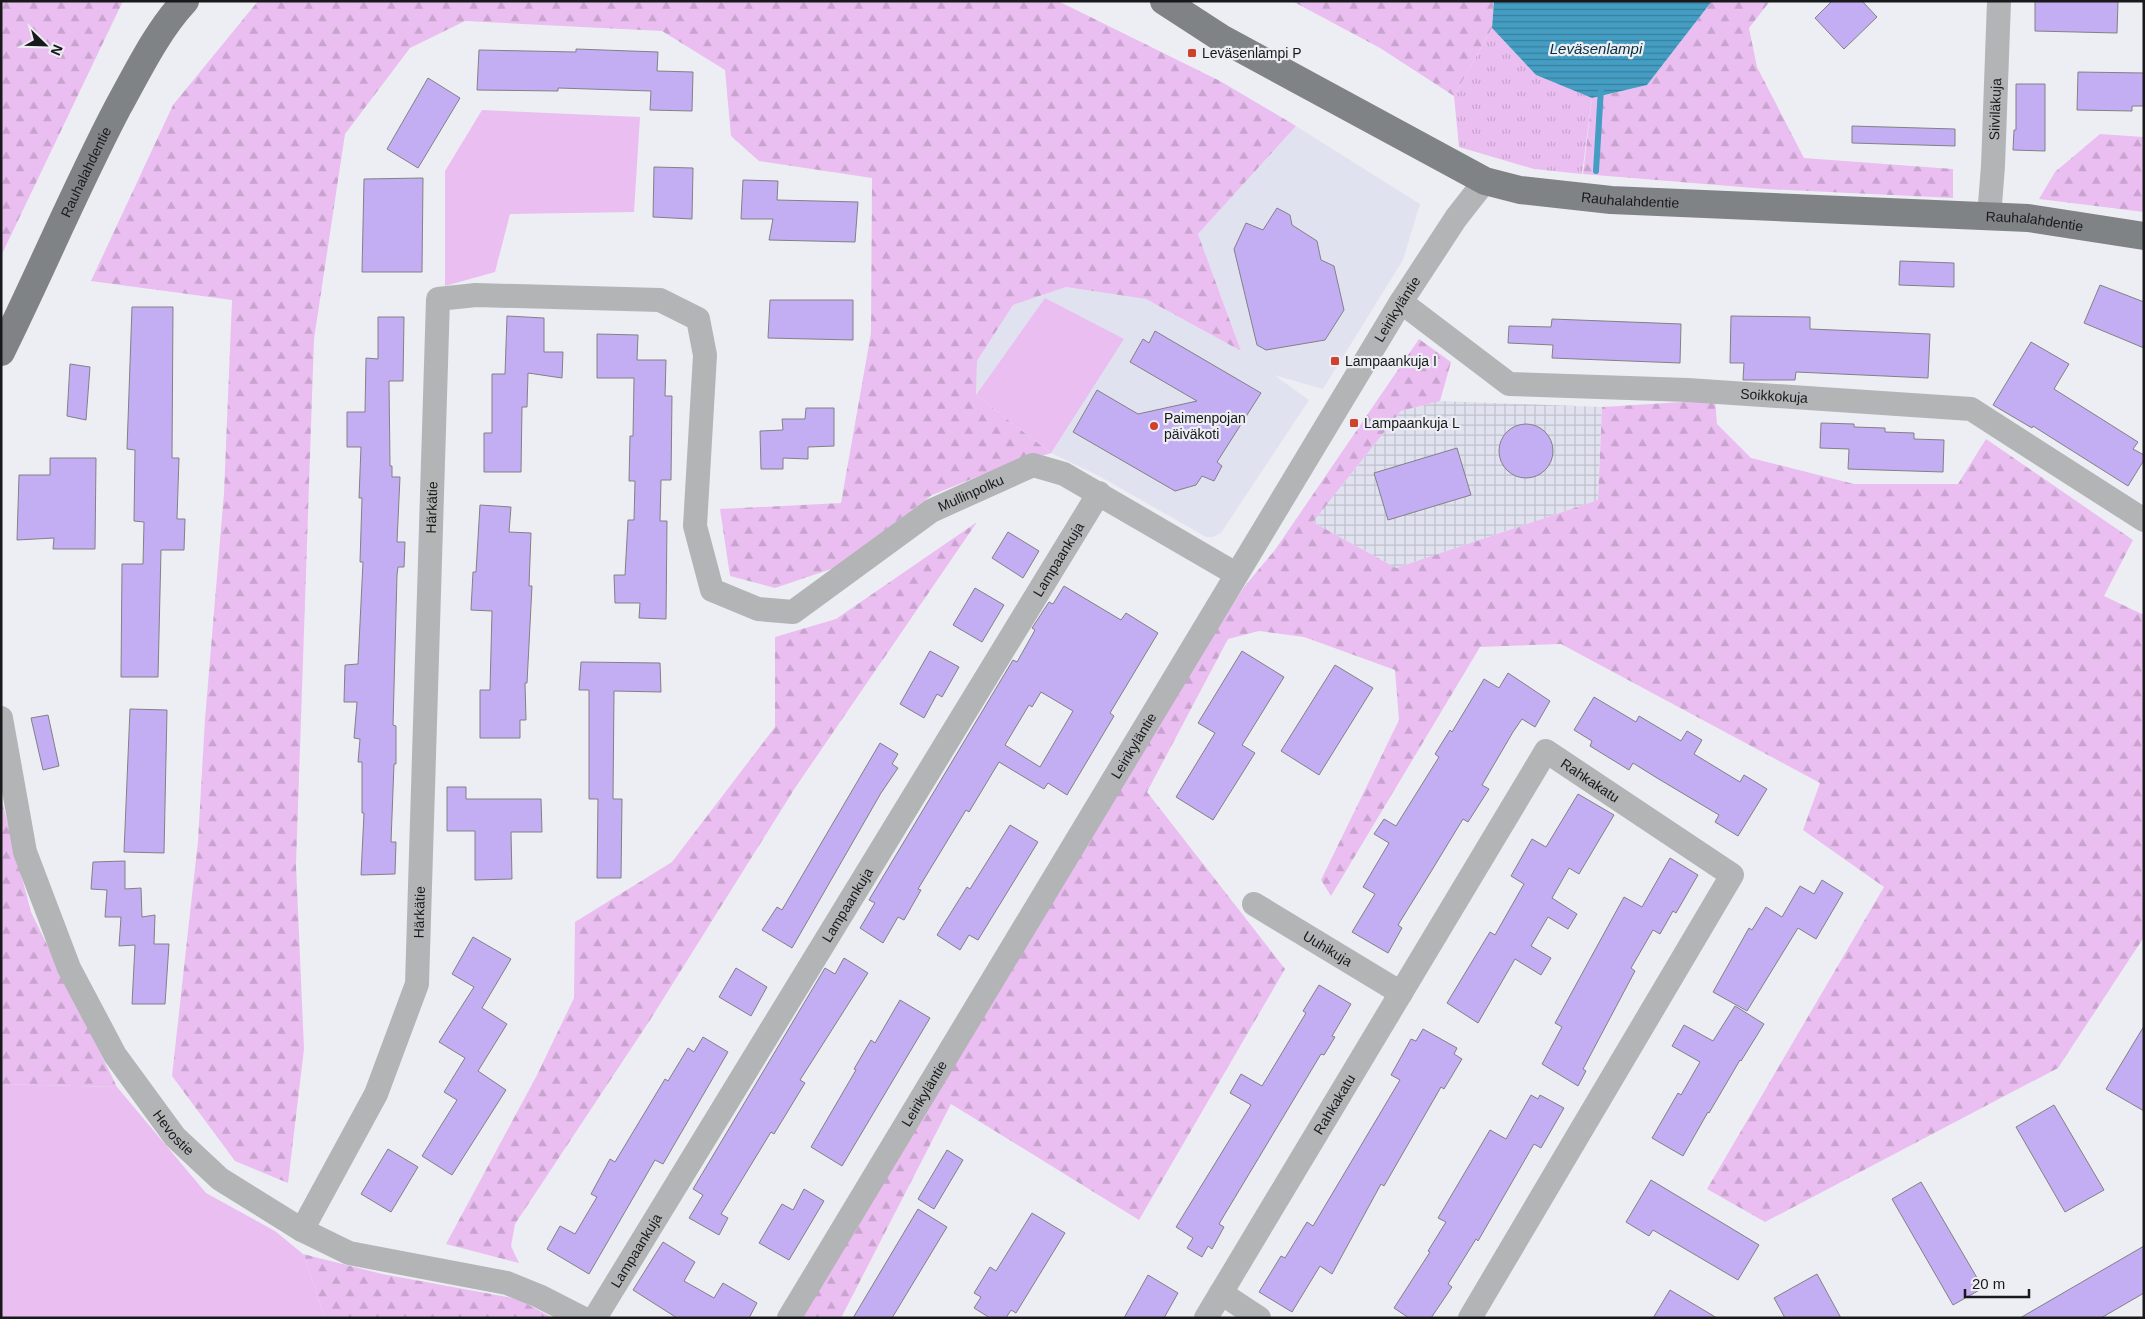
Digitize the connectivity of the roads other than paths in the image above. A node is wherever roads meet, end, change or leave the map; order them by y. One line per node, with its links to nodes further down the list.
1 (186, 1): 8 (main road, Rauhalahdentie)
2 (1164, 1): 4 (main road, Rauhalahdentie)
3 (1999, 1): 5 (street, Siiviläkuja)
4 (1485, 181): 5 (main road, Rauhalahdentie); 7 (street, Leirikyläntie)
5 (1989, 217): 6 (main road, Rauhalahdentie)
6 (2144, 236)
7 (1401, 302): 10 (street, Soikkokuja); 11 (street, Leirikyläntie)
8 (1, 352)
9 (1099, 493): 11 (street, Mullinpolku); 12 (street, Mullinpolku); 19 (street, Lampaankuja)
10 (2144, 520)
11 (1236, 574): 20 (street, Leirikyläntie)
12 (712, 590): 16 (street, Härkätie)
13 (1, 718): 16 (street, Hevostie)
14 (1254, 904): 15 (street, Uuhikuja)
15 (1401, 993): 17 (street, Rahkakatu); 23 (street, Rahkakatu)
16 (302, 1230): 18 (street, Hevostie)
17 (1221, 1293): 21 (street, Rahkakatu); 22 (street)
18 (582, 1318)
19 (595, 1318)
20 (789, 1318)
21 (1206, 1318)
22 (1259, 1318)
23 (1470, 1318)

